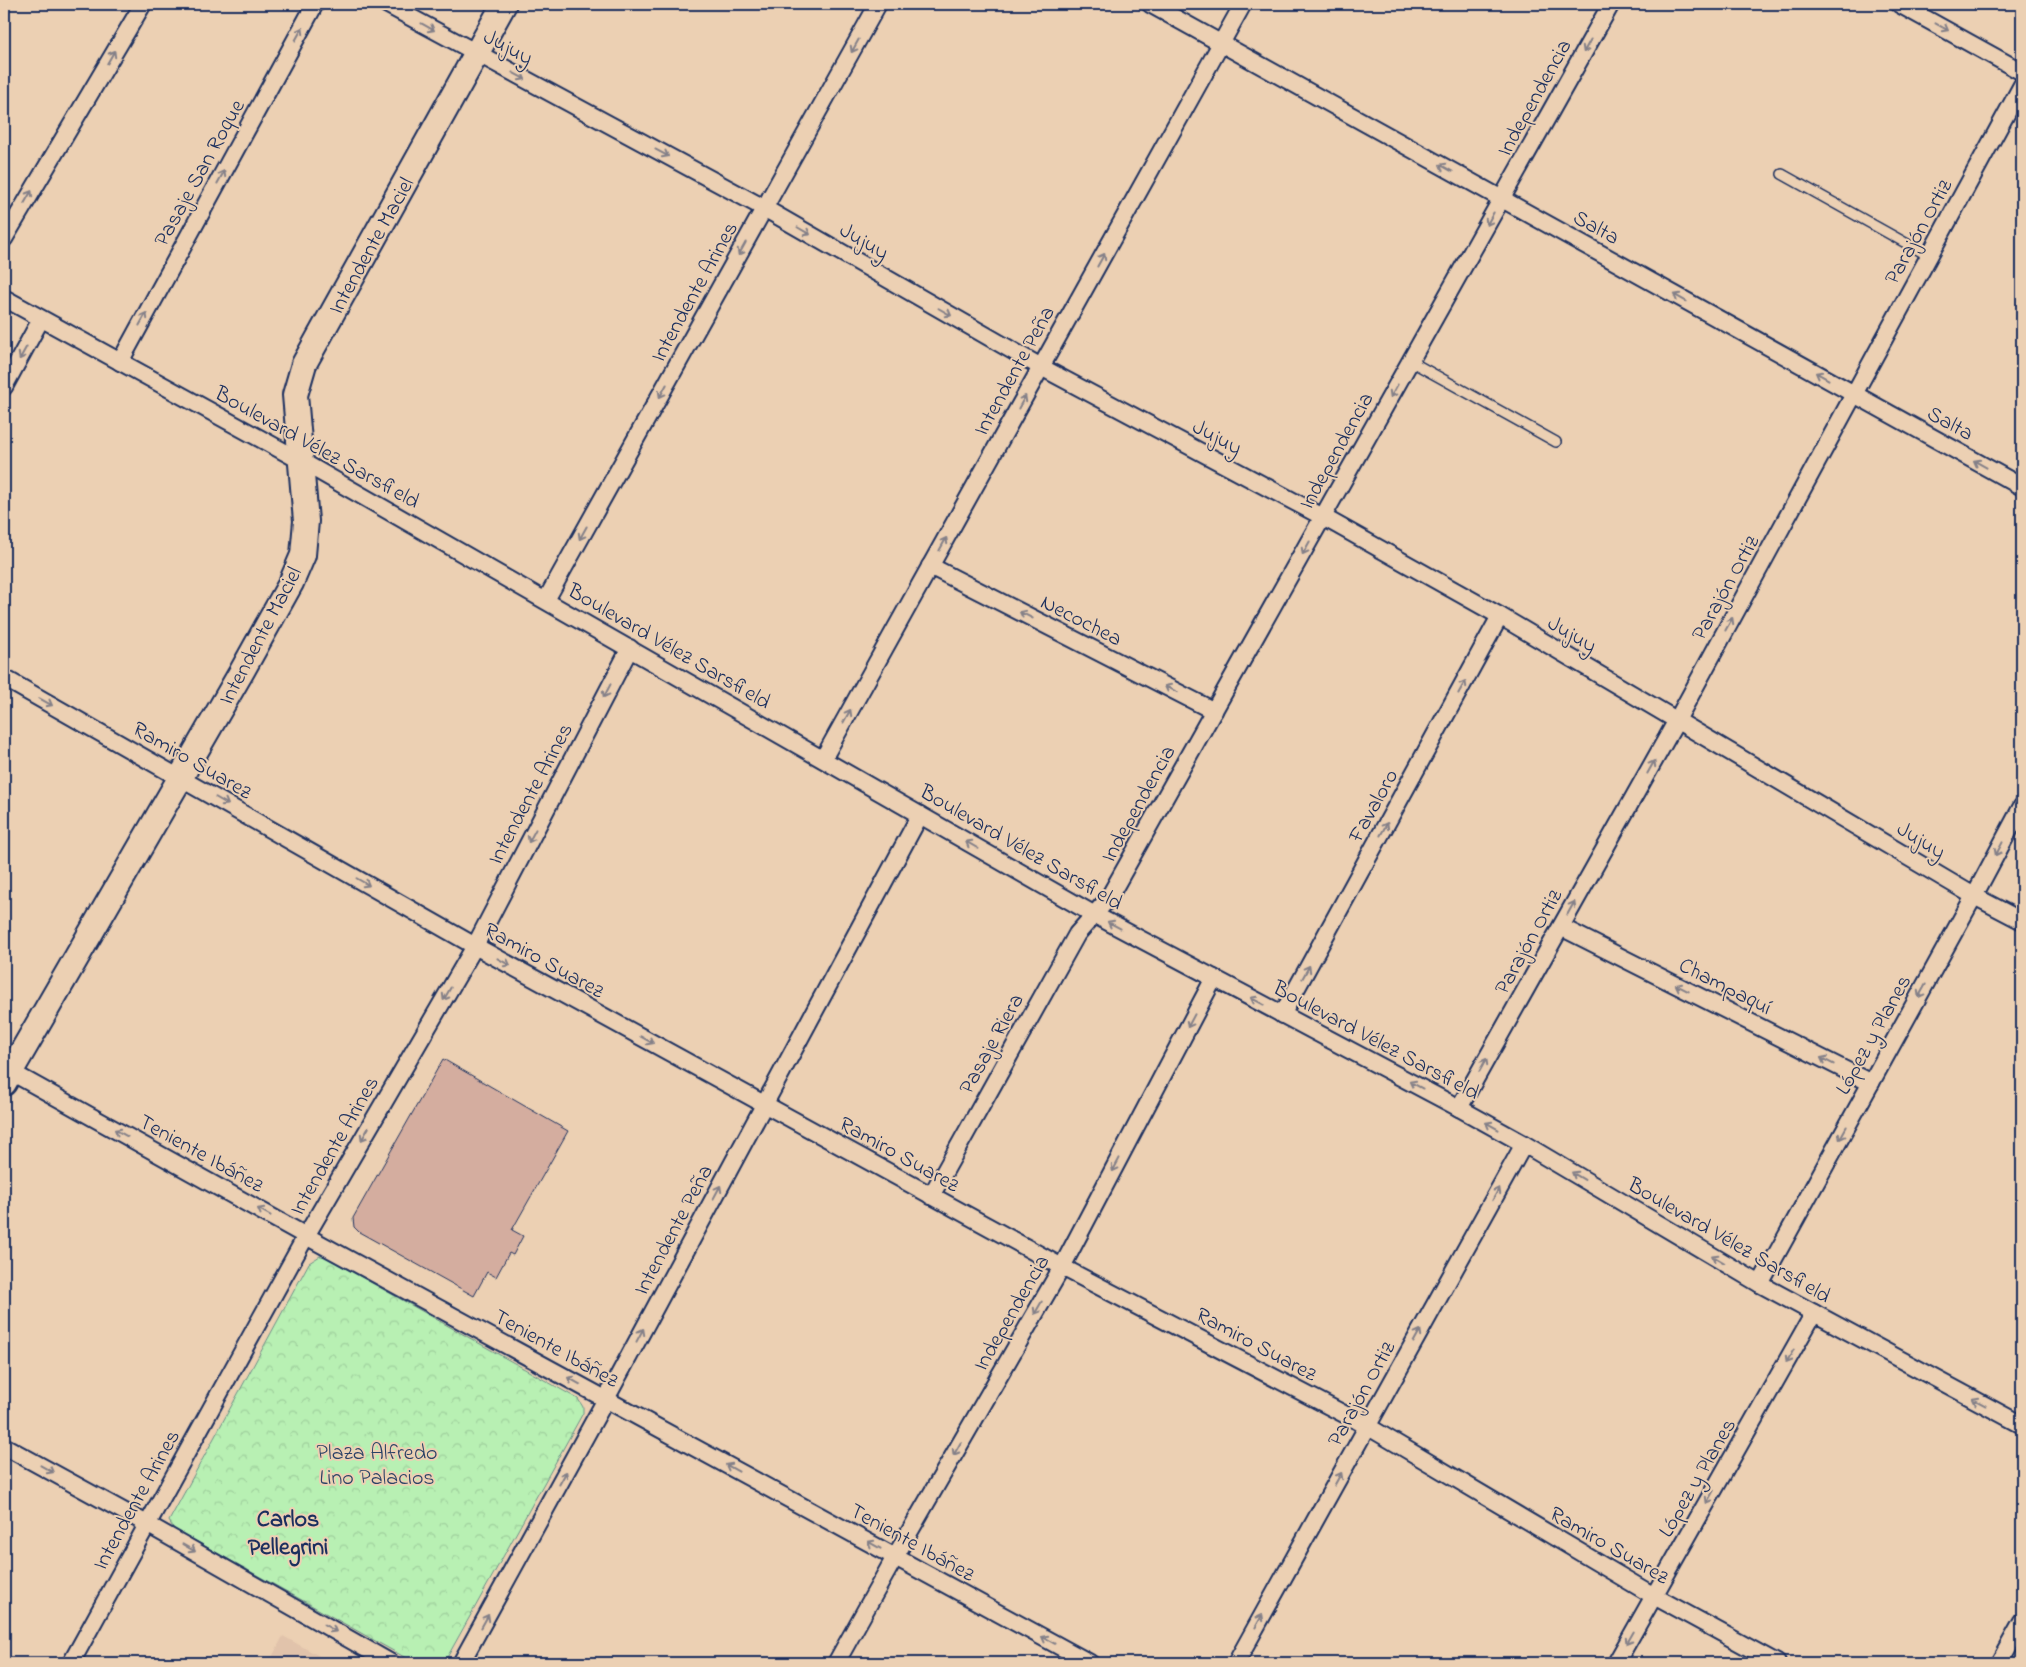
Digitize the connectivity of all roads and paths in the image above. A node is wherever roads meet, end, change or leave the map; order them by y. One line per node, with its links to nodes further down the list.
1 (143, 4): 17 (street, one-way to 1)
2 (315, 4): 22 (street, Pasaje San Roque, one-way to 2)
3 (386, 4): 11 (street, Jujuy, one-way to 11)
4 (504, 4): 11 (main road, Intendente Maciel)
5 (878, 4): 16 (street, Intendente Arines, one-way to 16)
6 (1150, 4): 10 (street, Salta)
7 (1243, 4): 10 (street, Intendente Peña)
8 (1611, 4): 15 (street, Independencia, one-way to 15)
9 (1899, 4): 12 (street, one-way to 12)
10 (1221, 43): 15 (street, Salta, one-way to 10); 23 (street, Intendente Peña, one-way to 10)
11 (476, 53): 16 (street, Jujuy, one-way to 16); 27 (main road, Intendente Maciel)
12 (2022, 72)
13 (2022, 85): 18 (street, Parajón Ortiz)
14 (1782, 174): 18 (lane)
15 (1501, 199): 21 (street, Independencia, one-way to 21); 25 (street, Salta, one-way to 15)
16 (764, 208): 23 (street, Jujuy, one-way to 23); 31 (street, Intendente Arines, one-way to 31)
17 (4, 240)
18 (1929, 256): 25 (street, Parajón Ortiz)
19 (4, 298): 20 (street, Boulevard Vélez Sarsfield)
20 (41, 319): 22 (street, Boulevard Vélez Sarsfield); 24 (street, one-way to 24)
21 (1410, 361): 26 (lane); 29 (street, Independencia, one-way to 29)
22 (120, 362): 27 (street, Boulevard Vélez Sarsfield)
23 (1041, 367): 29 (street, Jujuy); 30 (street, Intendente Peña, one-way to 23)
24 (4, 387)
25 (1854, 394): 28 (street, Salta, one-way to 25); 36 (street, Parajón Ortiz, one-way to 25)
26 (1556, 442)
27 (301, 461): 31 (street, Boulevard Vélez Sarsfield); 38 (main road, Intendente Maciel)
28 (2022, 487)
29 (1323, 517): 32 (street, Jujuy); 35 (street, Independencia, one-way to 35)
30 (930, 566): 35 (street, Necochea, one-way to 30); 37 (street, Intendente Peña, one-way to 30)
31 (546, 600): 33 (street, Boulevard Vélez Sarsfield)
32 (1500, 616): 36 (street, Jujuy); 47 (street, Favaloro, one-way to 32)
33 (630, 648): 37 (street, Boulevard Vélez Sarsfield); 45 (street, Intendente Arines, one-way to 45)
34 (4, 678): 38 (street, Ramiro Suarez, one-way to 38)
35 (1214, 711): 42 (street, Independencia)
36 (1677, 720): 41 (street, Jujuy); 44 (street, Parajón Ortiz, one-way to 36)
37 (823, 759): 40 (street, Boulevard Vélez Sarsfield)
38 (180, 777): 45 (street, Ramiro Suarez, one-way to 45); 48 (main road, Intendente Maciel)
39 (2022, 806): 41 (street, López y Planes, one-way to 41)
40 (920, 814): 42 (street, Boulevard Vélez Sarsfield, one-way to 40); 50 (street, Intendente Peña)
41 (1974, 896): 43 (street, Jujuy); 49 (street, López y Planes, one-way to 49)
42 (1093, 914): 46 (street, Boulevard Vélez Sarsfield, one-way to 42); 53 (street, Pasaje Riera)
43 (2022, 922)
44 (1561, 927): 49 (street, Champaquí, one-way to 44); 51 (street, Parajón Ortiz, one-way to 44)
45 (475, 946): 50 (street, Ramiro Suarez, one-way to 50); 54 (street, Intendente Arines, one-way to 54)
46 (1214, 978): 47 (street, Boulevard Vélez Sarsfield, one-way to 46); 55 (street, Independencia, one-way to 55)
47 (1282, 1014): 51 (street, Boulevard Vélez Sarsfield, one-way to 47)
48 (6, 1074): 54 (street, Teniente Ibáñez, one-way to 48)
49 (1870, 1083): 56 (street, López y Planes, one-way to 56)
50 (764, 1104): 53 (street, Ramiro Suarez); 58 (street, Intendente Peña, one-way to 50)
51 (1459, 1108): 52 (street, Boulevard Vélez Sarsfield, one-way to 51)
52 (1524, 1144): 56 (street, Boulevard Vélez Sarsfield, one-way to 52); 60 (street, Parajón Ortiz, one-way to 52)
53 (931, 1196): 55 (street, Ramiro Suarez)
54 (306, 1236): 58 (street, Teniente Ibáñez, one-way to 54); 62 (street, Intendente Arines)
55 (1062, 1267): 60 (street, Ramiro Suarez); 63 (street, Independencia, one-way to 63)
56 (1760, 1284): 57 (street, Boulevard Vélez Sarsfield)
57 (1814, 1313): 59 (street, Boulevard Vélez Sarsfield, one-way to 57); 64 (street, López y Planes, one-way to 64)
58 (606, 1399): 63 (street, Teniente Ibáñez, one-way to 58); 68 (street, Intendente Peña, one-way to 58)
59 (2022, 1425)
60 (1367, 1426): 64 (street, Ramiro Suarez); 71 (street, Parajón Ortiz, one-way to 60)
61 (4, 1446): 62 (street, one-way to 62)
62 (147, 1524): 66 (street, Intendente Arines); 67 (street, one-way to 67)
63 (895, 1556): 69 (street, Independencia); 70 (street, Teniente Ibáñez, one-way to 63)
64 (1654, 1596): 72 (street, López y Planes, one-way to 72); 73 (street, Ramiro Suarez)
65 (2022, 1622): 74 (street)
66 (71, 1663)
67 (391, 1663)
68 (461, 1663)
69 (836, 1663)
70 (1090, 1663)
71 (1236, 1663)
72 (1616, 1663)
73 (1777, 1663)
74 (1999, 1663)

